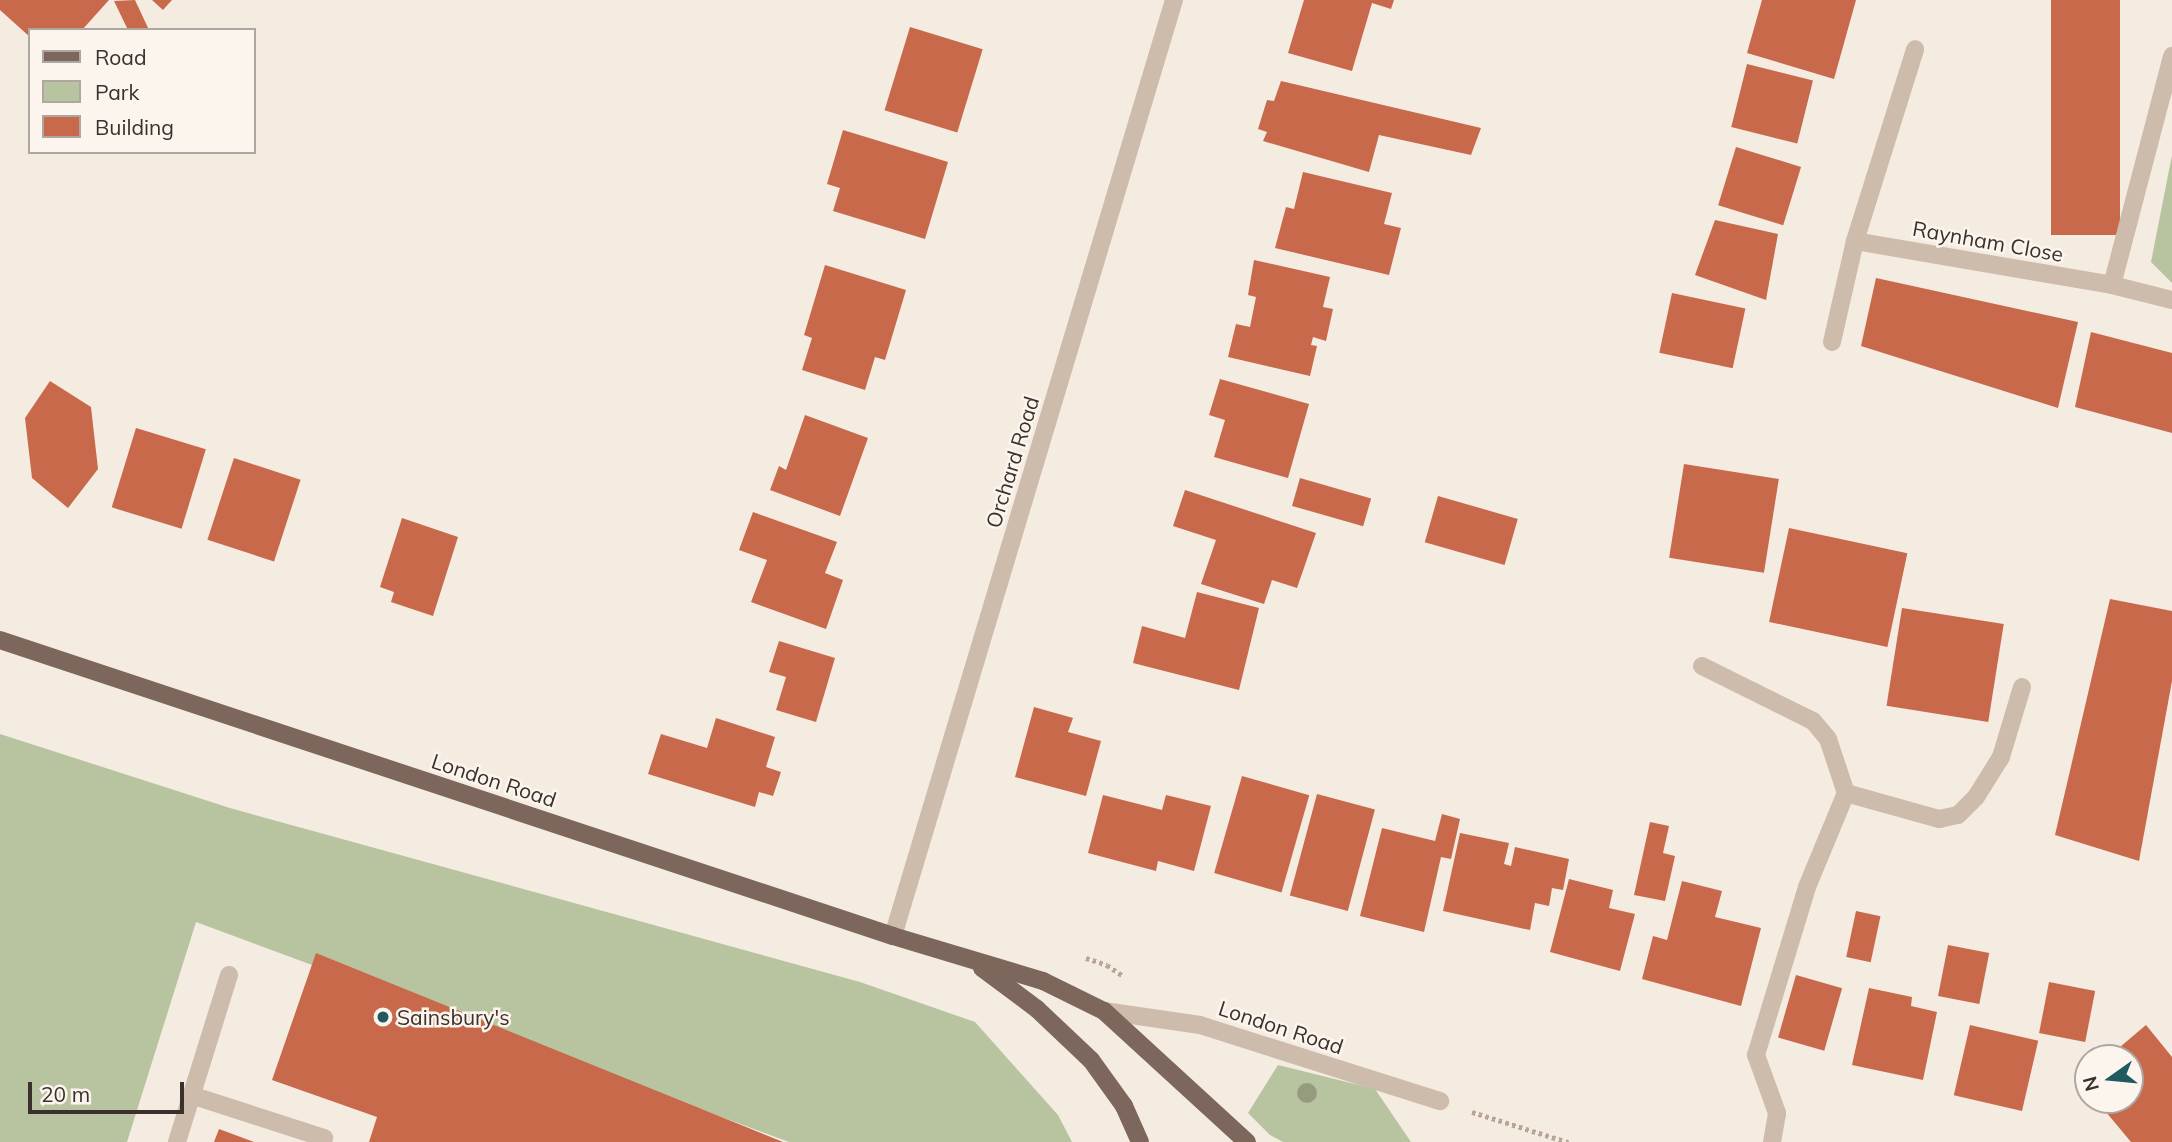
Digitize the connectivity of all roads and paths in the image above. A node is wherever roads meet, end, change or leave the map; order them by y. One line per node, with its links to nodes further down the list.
1 (1174, 0): 12 (street, Orchard Road)
2 (1915, 49): 4 (street)
3 (2172, 56): 5 (street)
4 (1855, 241): 5 (street, Raynham Close); 7 (street)
5 (2112, 285): 6 (street, Raynham Close)
6 (2172, 300)
7 (1832, 342)
8 (0, 640): 12 (main road, London Road)
9 (1702, 666): 11 (street)
10 (2022, 687): 11 (street)
11 (1846, 793): 23 (street)
12 (893, 936): 13 (main road, London Road)
13 (973, 961): 15 (main road, London Road); 20 (main road, London Road)
14 (229, 975): 16 (street)
15 (1104, 1011): 17 (street, London Road); 21 (main road, London Road)
16 (191, 1095): 18 (street); 19 (street)
17 (1440, 1101): 22 (path)
18 (324, 1138)
19 (177, 1142)
20 (1140, 1142)
21 (1247, 1142)
22 (1568, 1142)
23 (1772, 1142)

